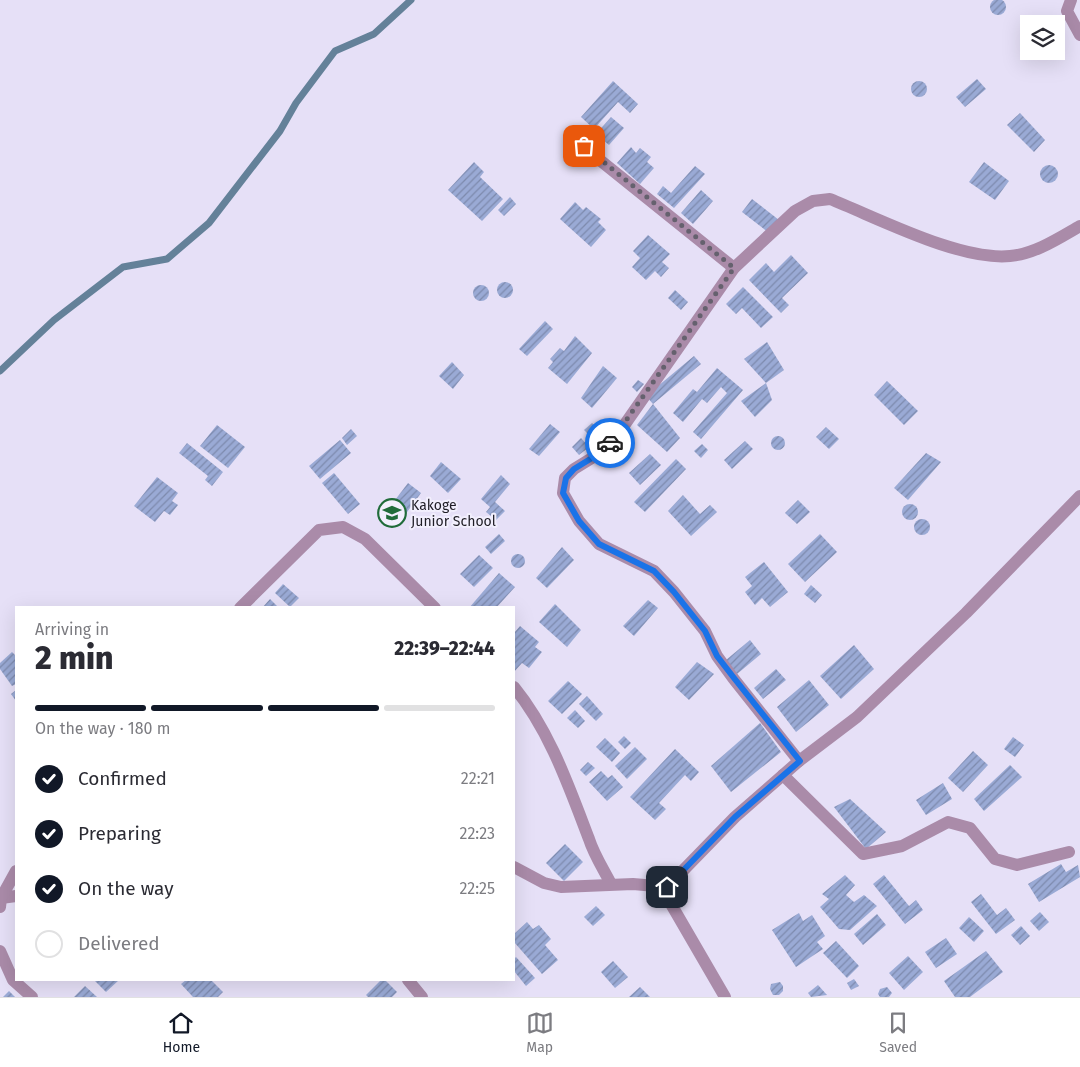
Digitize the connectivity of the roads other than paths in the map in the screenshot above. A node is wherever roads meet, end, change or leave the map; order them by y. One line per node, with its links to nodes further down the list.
1 (1071, 0): 2 (street)
2 (1080, 35)
3 (576, 138): 5 (street)
4 (1080, 226): 5 (street)
5 (734, 268): 10 (street)
6 (1080, 496): 10 (street)
7 (242, 606): 8 (street)
8 (433, 606)
9 (515, 688): 15 (street)
10 (800, 761): 11 (street)
11 (783, 776): 12 (street); 16 (street)
12 (1069, 852)
13 (515, 868): 15 (street)
14 (15, 873): 18 (street)
15 (611, 884): 16 (street)
16 (667, 887): 23 (street)
17 (15, 896): 18 (street)
18 (0, 903)
19 (0, 951): 21 (street)
20 (409, 981): 22 (street)
21 (32, 997)
22 (422, 997)
23 (726, 997)

